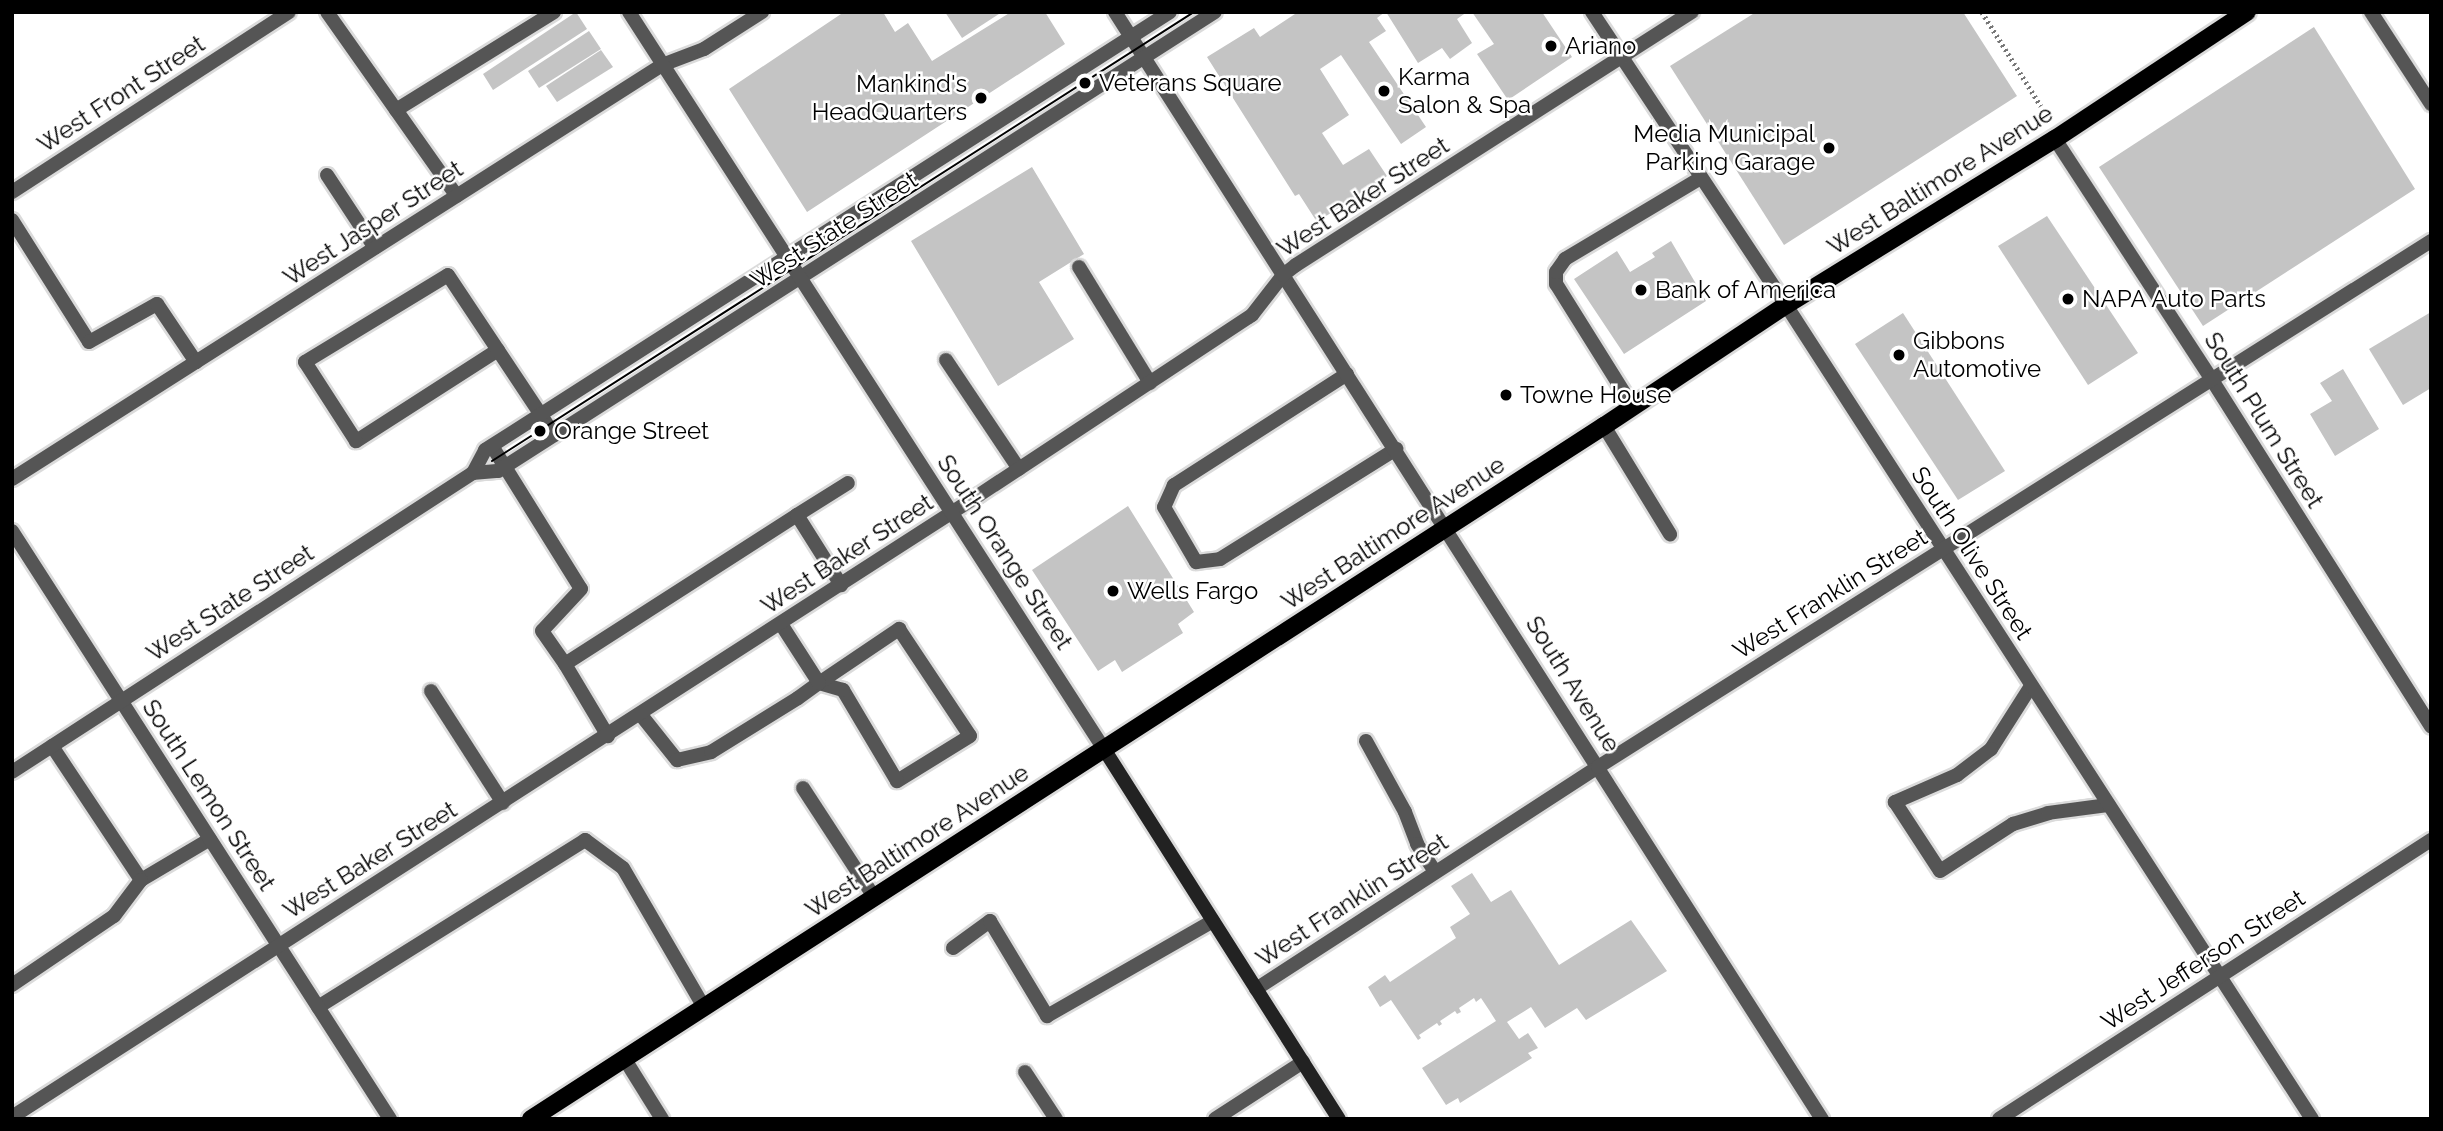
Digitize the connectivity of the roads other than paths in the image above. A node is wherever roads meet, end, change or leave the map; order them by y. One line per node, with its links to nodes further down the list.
1 (289, 12): 13 (street, West Front Street)
2 (327, 12): 19 (street)
3 (554, 12): 19 (street)
4 (629, 12): 17 (street, South Orange Street)
5 (762, 12): 17 (street, West Jasper Street)
6 (1115, 12): 14 (street)
7 (1170, 12): 14 (street, West State Street)
8 (1215, 12): 15 (street, West State Street)
9 (1592, 12): 16 (street, South Olive Street)
10 (1692, 12): 16 (street, West Baker Street)
11 (2247, 12): 20 (main road, West Baltimore Avenue)
12 (2371, 12): 18 (street)
13 (272, 17): 23 (street, West Front Street)
14 (1131, 37): 15 (street); 28 (street, West State Street)
15 (1144, 58): 30 (street); 31 (street, West State Street)
16 (1621, 58): 22 (street, South Olive Street); 30 (street, West Baker Street)
17 (662, 65): 24 (street, West Jasper Street); 28 (street, South Orange Street)
18 (2431, 104)
19 (396, 110): 24 (street)
20 (2055, 139): 32 (main road, West Baltimore Avenue); 37 (street, South Plum Street)
21 (327, 175): 27 (street)
22 (1701, 178): 32 (street, South Olive Street); 39 (street)
23 (12, 192)
24 (457, 196): 27 (street, West Jasper Street)
25 (12, 220): 35 (street)
26 (2431, 241): 37 (street, West Franklin Street)
27 (375, 248): 35 (street, West Jasper Street)
28 (786, 259): 31 (street, South Orange Street); 40 (street, West State Street)
29 (1079, 267): 38 (street)
30 (1283, 275): 36 (street, South Avenue); 38 (street, West Baker Street)
31 (799, 279): 42 (street, West State Street); 50 (street, South Orange Street)
32 (1786, 305): 39 (main road, West Baltimore Avenue); 55 (street, South Olive Street)
33 (498, 350): 33 (street); 40 (street)
34 (946, 360): 46 (street)
35 (196, 362): 48 (street, West Jasper Street)
36 (1347, 374): 44 (street, South Avenue); 44 (street)
37 (2212, 380): 55 (street, West Franklin Street); 64 (street, South Plum Street)
38 (1150, 383): 46 (street, West Baker Street)
39 (1633, 407): 41 (main road, West Baltimore Avenue)
40 (541, 415): 42 (street); 43 (street, West State Street)
41 (1604, 426): 52 (main road, West Baltimore Avenue); 54 (street)
42 (554, 435): 45 (street, West State Street)
43 (492, 446): 45 (street); 47 (street, West State Street)
44 (1396, 449): 52 (street, South Avenue)
45 (505, 466): 47 (street, West State Street); 58 (street)
46 (1019, 469): 50 (street, West Baker Street)
47 (473, 473): 62 (street, West State Street)
48 (12, 479)
49 (848, 484): 51 (street)
50 (953, 512): 56 (street, West Baker Street); 68 (street, South Orange Street)
51 (797, 515): 56 (street); 58 (street)
52 (1446, 528): 68 (main road, West Baltimore Avenue); 69 (street, South Avenue)
53 (12, 531): 62 (street, South Lemon Street)
54 (1670, 534)
55 (1943, 551): 60 (street, South Olive Street); 69 (street, West Franklin Street)
56 (841, 585): 57 (street, West Baker Street)
57 (781, 624): 59 (street); 63 (street, West Baker Street)
58 (565, 664): 65 (street)
59 (819, 683): 59 (street); 63 (street)
60 (2031, 686): 73 (street, South Olive Street); 73 (street)
61 (431, 691): 72 (street)
62 (121, 701): 67 (street, West State Street); 74 (street, South Lemon Street)
63 (646, 712): 65 (street, West Baker Street)
64 (2431, 727)
65 (608, 736): 72 (street, West Baker Street)
66 (1366, 741): 76 (street)
67 (52, 746): 70 (street, West State Street); 77 (street)
68 (1104, 749): 78 (main road, West Baltimore Avenue); 79 (main road, South Orange Street)
69 (1598, 767): 76 (street, West Franklin Street); 97 (street, South Avenue)
70 (12, 772)
71 (803, 788): 78 (street)
72 (503, 803): 80 (street, West Baker Street)
73 (2108, 805): 82 (street, South Olive Street)
74 (210, 839): 77 (street); 80 (street, South Lemon Street)
75 (2431, 839): 82 (street, West Jefferson Street)
76 (1435, 872): 84 (street, West Franklin Street)
77 (141, 880): 83 (street)
78 (874, 897): 86 (main road, West Baltimore Avenue)
79 (1213, 921): 81 (street); 84 (main road, South Orange Street)
80 (278, 945): 85 (street, South Lemon Street); 90 (street, West Baker Street)
81 (953, 948)
82 (2219, 976): 98 (street, West Jefferson Street); 99 (street, South Olive Street)
83 (12, 985)
84 (1256, 989): 88 (main road, South Orange Street)
85 (318, 1007): 86 (street); 91 (street, South Lemon Street)
86 (704, 1007): 87 (main road, West Baltimore Avenue)
87 (624, 1058): 92 (main road, West Baltimore Avenue); 93 (street)
88 (1303, 1062): 95 (street); 96 (main road, South Orange Street)
89 (1026, 1072): 94 (street)
90 (12, 1117)
91 (390, 1119)
92 (531, 1119)
93 (662, 1119)
94 (1056, 1119)
95 (1215, 1119)
96 (1339, 1119)
97 (1822, 1119)
98 (1999, 1119)
99 (2312, 1119)

